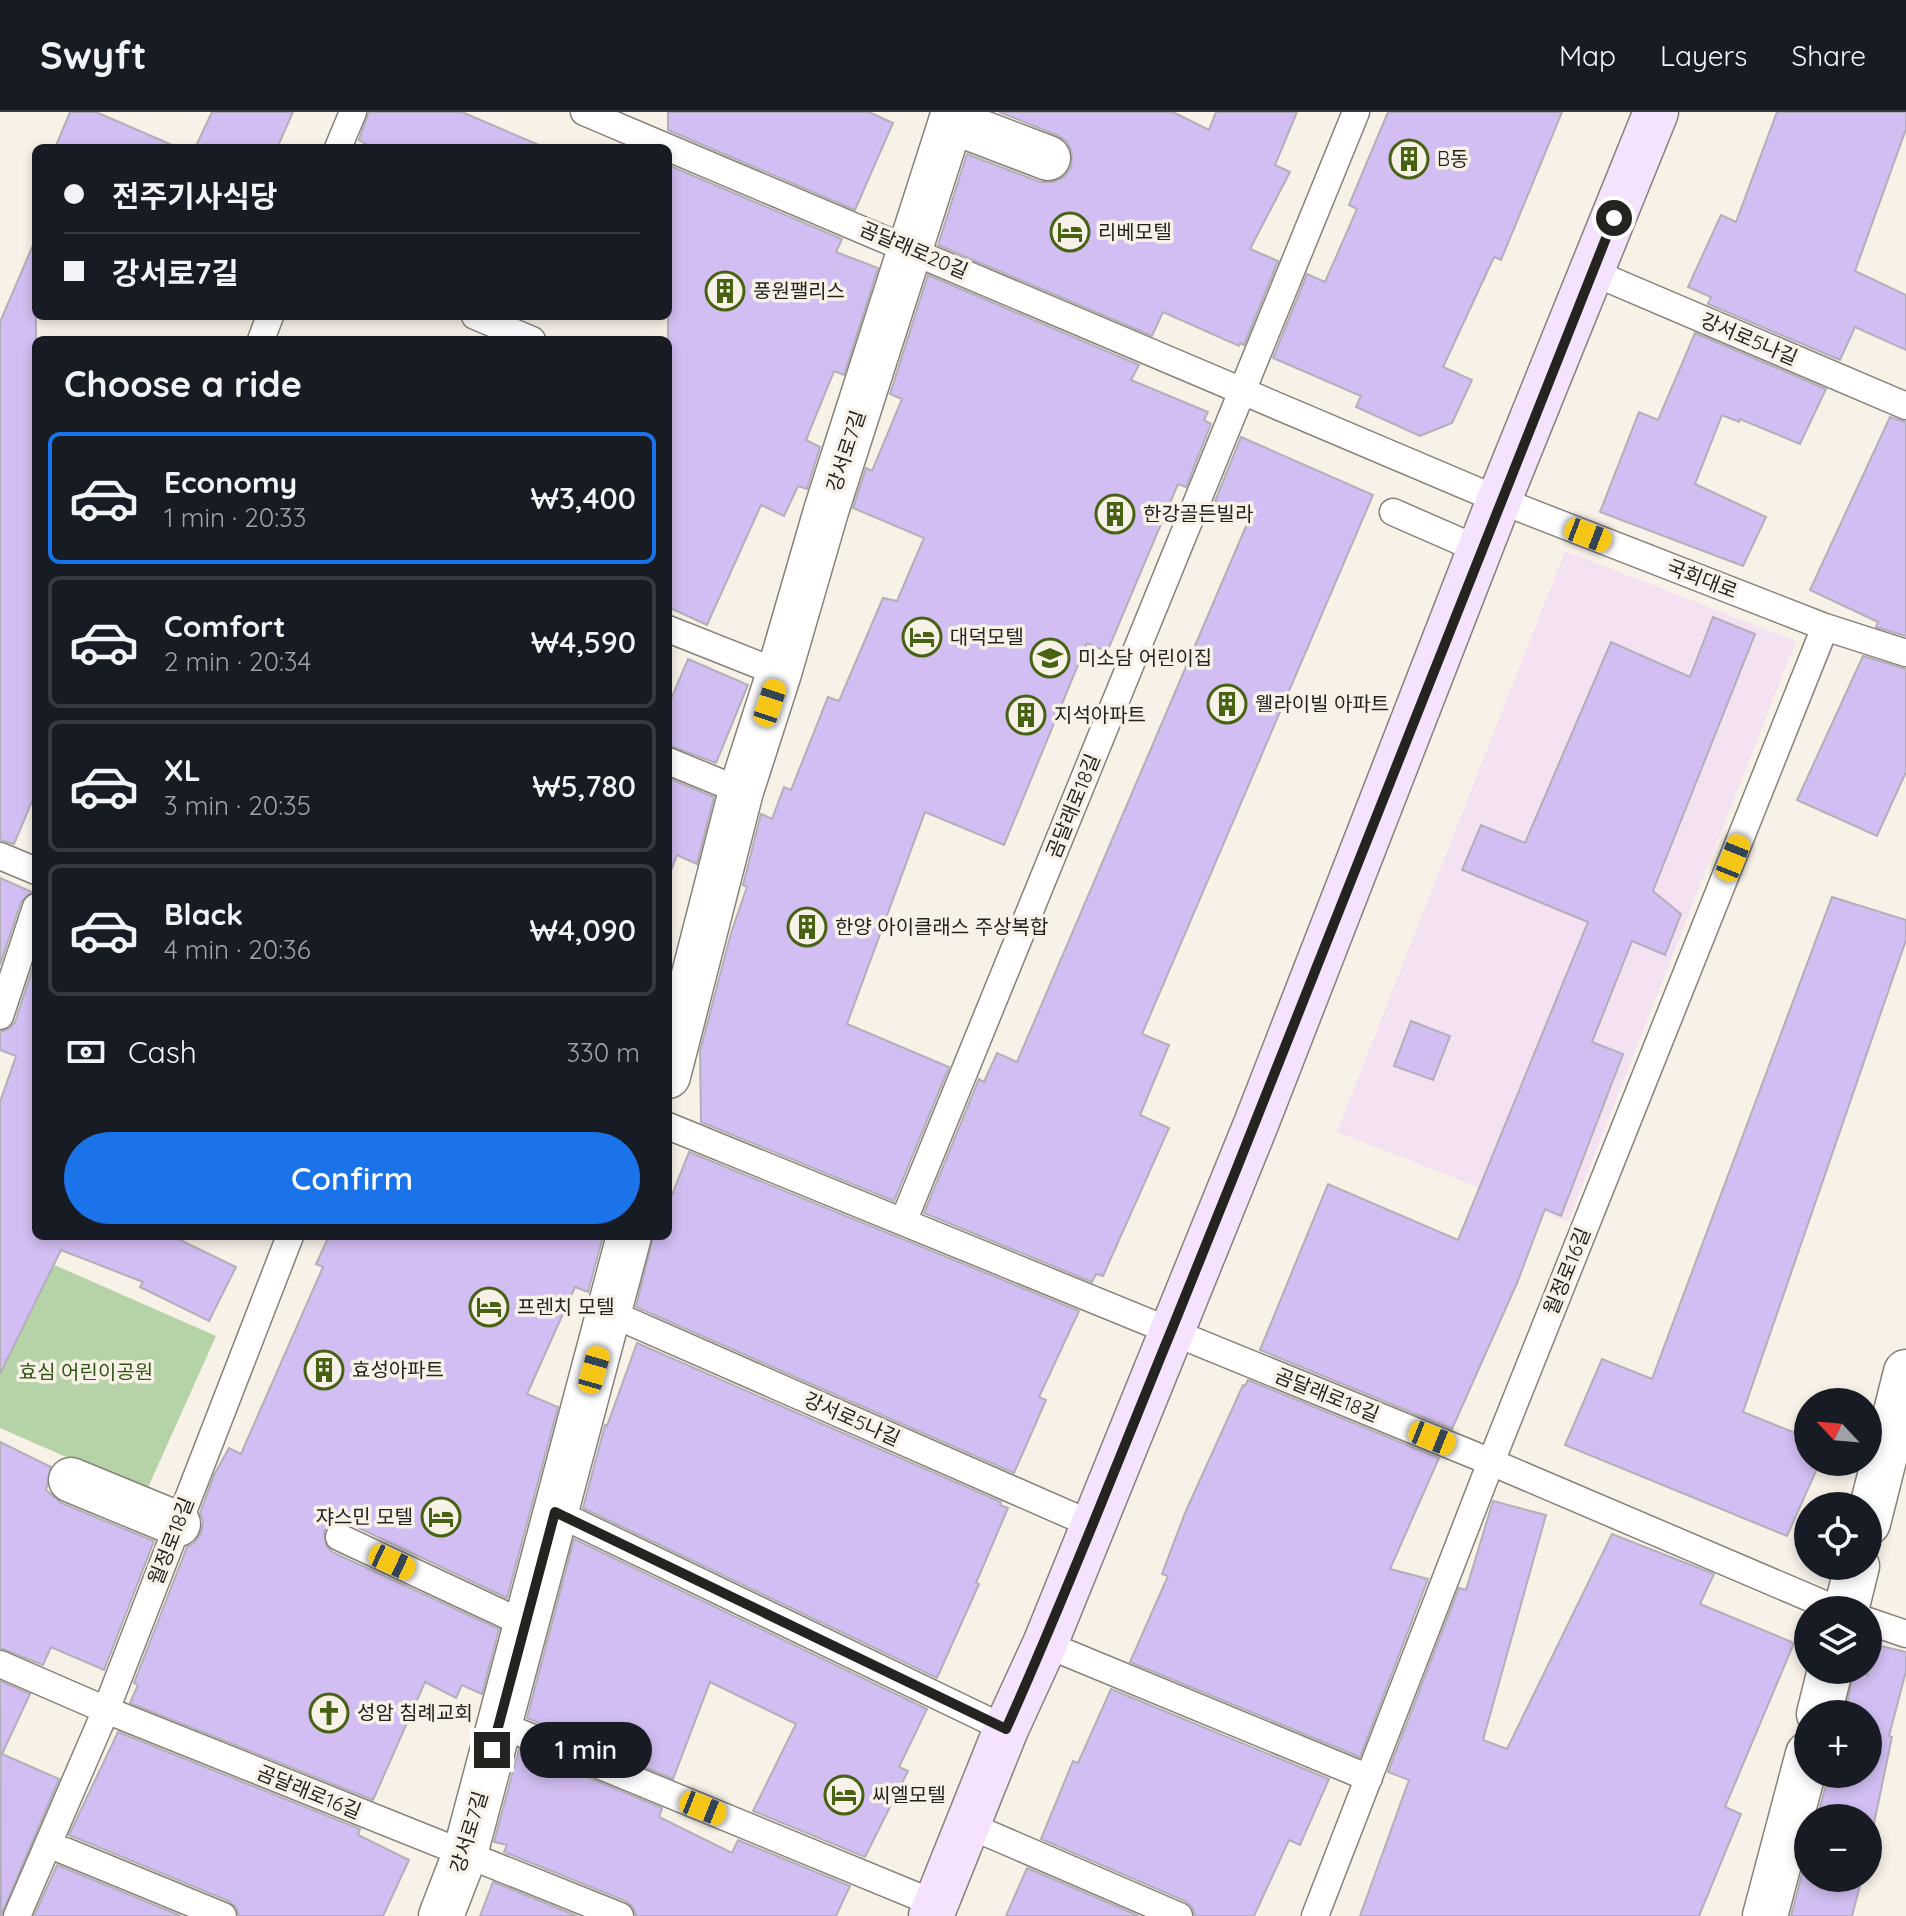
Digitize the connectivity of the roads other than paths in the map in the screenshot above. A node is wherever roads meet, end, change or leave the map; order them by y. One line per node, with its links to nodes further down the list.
1 (353, 112): 6 (lane)
2 (584, 112): 7 (lane, 곰달래로20길)
3 (1356, 112): 14 (lane)
4 (1656, 112): 11 (street)
5 (953, 116): 9 (street); 10 (street, 강서로7길)
6 (340, 144)
7 (660, 144)
8 (672, 149): 10 (lane, 곰달래로20길)
9 (1048, 158)
10 (909, 248): 14 (lane, 곰달래로20길); 22 (street, 강서로7길)
11 (1592, 272): 15 (lane, 강서로5나길); 16 (street)
12 (484, 320): 13 (lane)
13 (522, 336)
14 (1242, 390): 16 (lane, 곰달래로20길); 32 (lane, 곰달래로18길)
15 (1906, 406)
16 (1499, 500): 18 (street); 19 (lane, 국회대로)
17 (1393, 512): 18 (lane)
18 (1480, 550): 36 (street)
19 (1825, 627): 21 (lane, 국회대로); 38 (lane, 월정로16길)
20 (672, 631): 22 (lane)
21 (1906, 653)
22 (779, 673): 24 (street, 강서로7길)
23 (672, 763): 24 (lane)
24 (741, 791): 28 (street, 강서로7길)
25 (0, 856): 26 (lane)
26 (32, 869)
27 (32, 919): 29 (lane)
28 (679, 984): 30 (street, 강서로7길)
29 (0, 1016)
30 (672, 1043)
31 (672, 1128): 32 (lane, 곰달래로18길)
32 (903, 1222): 36 (lane, 곰달래로18길)
33 (288, 1240): 42 (lane, 월정로18길)
34 (628, 1240): 35 (street, 강서로7길)
35 (610, 1313): 41 (street, 강서로7길); 43 (lane, 강서로5나길)
36 (1171, 1331): 38 (lane, 곰달래로18길); 43 (street)
37 (1906, 1372): 40 (street)
38 (1491, 1462): 45 (lane, 곰달래로18길); 54 (lane, 월정로16길)
39 (71, 1480): 42 (street)
40 (1876, 1492)
41 (555, 1512): 46 (street, 강서로7길); 53 (lane)
42 (178, 1524): 51 (lane, 월정로18길)
43 (1093, 1525): 49 (street)
44 (339, 1537): 46 (lane)
45 (1805, 1596)
46 (525, 1624): 52 (street, 강서로7길)
47 (1882, 1626): 48 (lane)
48 (1906, 1634)
49 (1045, 1644): 53 (street); 54 (lane)
50 (0, 1664): 51 (lane, 곰달래로16길)
51 (106, 1710): 57 (lane, 월정로18길); 58 (lane, 곰달래로16길)
52 (499, 1724): 58 (street, 강서로7길); 59 (lane)
53 (1006, 1729): 56 (street)
54 (1369, 1778): 65 (lane, 월정로16길)
55 (1799, 1788): 66 (street)
56 (968, 1825): 59 (street); 64 (lane)
57 (48, 1844): 60 (lane, 월정로18길); 61 (lane)
58 (465, 1854): 62 (street, 강서로7길); 63 (lane, 곰달래로16길)
59 (934, 1910)
60 (17, 1916)
61 (223, 1916)
62 (441, 1916)
63 (620, 1916)
64 (1179, 1916)
65 (1315, 1916)
66 (1765, 1916)

